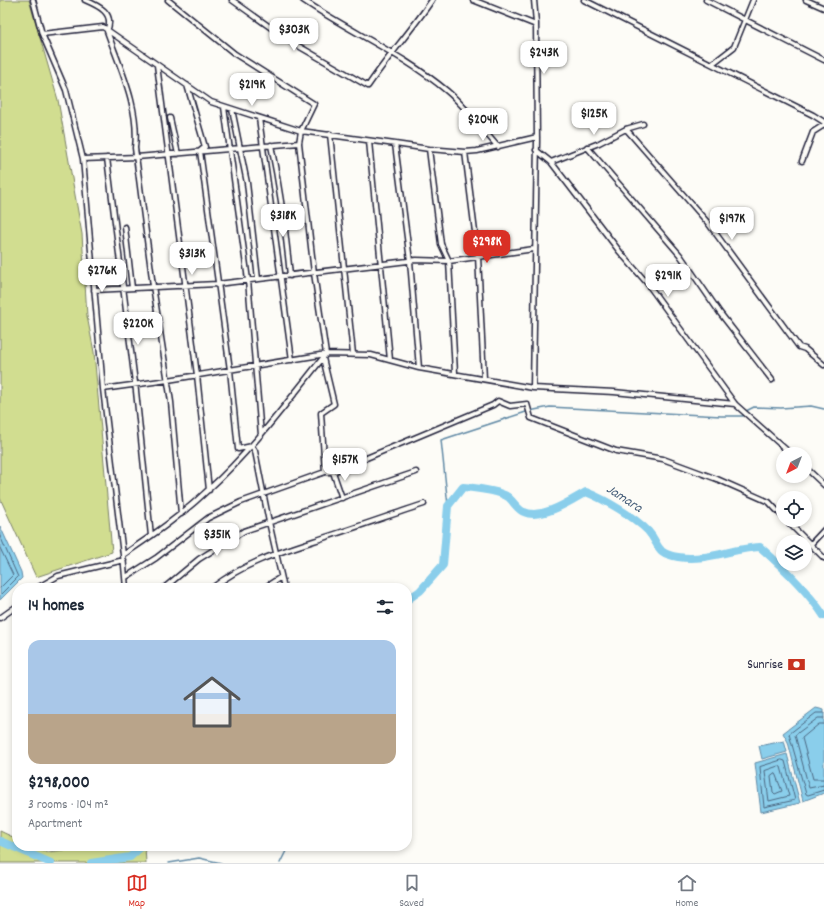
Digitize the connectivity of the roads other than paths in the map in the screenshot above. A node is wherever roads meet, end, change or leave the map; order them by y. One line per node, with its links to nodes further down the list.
1 (33, 0): 17 (street)
2 (85, 0): 16 (street)
3 (168, 0): 30 (street)
4 (232, 0): 18 (street)
5 (303, 0): 18 (street)
6 (432, 0): 18 (street)
7 (473, 0): 15 (street)
8 (534, 0): 15 (street)
9 (584, 0): 20 (street)
10 (706, 0): 14 (street)
11 (753, 0): 14 (street)
12 (806, 0): 13 (street)
13 (824, 8)
14 (746, 20): 19 (street); 20 (street)
15 (536, 25): 32 (street)
16 (107, 31): 17 (street); 21 (street); 49 (street)
17 (42, 34): 50 (street)
18 (392, 52): 38 (street)
19 (824, 60)
20 (712, 64): 27 (street)
21 (157, 65): 22 (street); 47 (street)
22 (187, 85): 23 (street); 44 (street)
23 (224, 107): 24 (street); 41 (street)
24 (232, 109): 26 (street); 40 (street)
25 (170, 118): 46 (street)
26 (259, 118): 30 (street); 37 (street)
27 (824, 123): 51 (street)
28 (643, 124): 29 (street)
29 (626, 129): 39 (street); 75 (street)
30 (301, 131): 31 (street); 34 (street)
31 (330, 134): 33 (street); 59 (street)
32 (537, 137): 38 (street); 43 (street)
33 (369, 141): 35 (street); 58 (street)
34 (299, 144): 36 (street); 60 (street)
35 (395, 144): 42 (street); 56 (street)
36 (271, 145): 37 (street); 61 (street)
37 (262, 146): 40 (street); 62 (street)
38 (498, 147): 45 (street)
39 (587, 147): 52 (street); 83 (street)
40 (239, 148): 41 (street); 63 (street)
41 (229, 149): 44 (street); 64 (street)
42 (429, 149): 45 (street); 57 (street)
43 (536, 150): 52 (street); 54 (street)
44 (200, 151): 46 (street); 65 (street)
45 (465, 152): 55 (street)
46 (178, 154): 47 (street)
47 (169, 155): 49 (street); 67 (street)
48 (107, 158): 49 (street); 50 (street); 69 (street)
49 (137, 158): 66 (street)
50 (83, 159): 70 (street)
51 (802, 161)
52 (551, 162): 87 (street)
53 (125, 227): 68 (street)
54 (534, 248): 55 (street); 85 (street)
55 (478, 256): 57 (street); 81 (street)
56 (410, 260): 57 (street); 58 (street); 77 (street)
57 (449, 261): 79 (street)
58 (382, 264): 59 (street); 74 (street)
59 (344, 270): 60 (street); 71 (street)
60 (314, 273): 61 (street); 72 (street)
61 (290, 276): 62 (street)
62 (281, 277): 63 (street); 73 (street)
63 (258, 279): 64 (street)
64 (248, 280): 65 (street); 76 (street)
65 (217, 284): 67 (street); 78 (street)
66 (153, 286): 67 (street); 68 (street); 82 (street)
67 (185, 286): 80 (street)
68 (132, 288): 69 (street)
69 (123, 289): 70 (street); 84 (street)
70 (94, 290): 86 (street)
71 (353, 354): 72 (street); 74 (street)
72 (324, 356): 73 (street); 88 (street); 91 (street)
73 (292, 360): 76 (street)
74 (390, 360): 77 (street)
75 (824, 365)
76 (257, 366): 78 (street); 88 (street)
77 (419, 368): 79 (street)
78 (230, 370): 80 (street); 89 (street)
79 (455, 373): 81 (street)
80 (197, 375): 82 (street); 96 (street)
81 (484, 378): 85 (street)
82 (168, 380): 84 (street); 101 (street)
83 (772, 380)
84 (135, 385): 86 (street); 106 (street)
85 (533, 388): 87 (street)
86 (103, 389): 110 (street)
87 (735, 404): 90 (street)
88 (261, 435): 89 (street)
89 (252, 446): 96 (street); 97 (street)
90 (783, 447)
91 (325, 472): 92 (street); 97 (street)
92 (333, 472): 98 (street); 100 (street)
93 (416, 472): 98 (street)
94 (812, 474): 95 (street)
95 (824, 485)
96 (209, 490): 101 (street)
97 (264, 494): 102 (street); 113 (street)
98 (342, 498): 102 (street)
99 (424, 504): 109 (street)
100 (776, 510)
101 (181, 514): 106 (street)
102 (269, 522): 109 (street); 117 (street)
103 (793, 527): 105 (street)
104 (824, 530): 107 (street)
105 (801, 535)
106 (151, 536): 110 (street)
107 (812, 542)
108 (812, 546): 111 (street)
109 (276, 553): 114 (street); 118 (street)
110 (123, 555): 112 (street)
111 (824, 558)
112 (124, 560): 113 (street); 115 (street)
113 (126, 577): 116 (street)
114 (281, 577): 119 (street); 120 (street)
115 (46, 583)
116 (126, 583)
117 (170, 583)
118 (218, 583)
119 (272, 583)
120 (283, 583)
121 (12, 610): 122 (street)
122 (0, 618)

